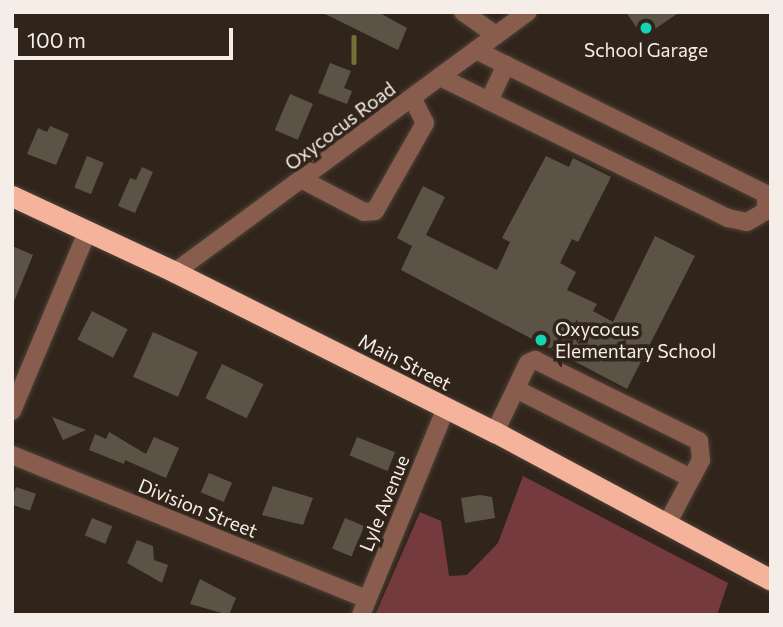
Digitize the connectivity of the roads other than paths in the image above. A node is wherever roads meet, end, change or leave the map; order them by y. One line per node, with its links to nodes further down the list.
1 (463, 12): 3 (street)
2 (528, 12): 3 (street, Oxycocus Road)
3 (496, 35): 4 (street, Oxycocus Road)
4 (476, 50): 5 (street); 6 (street, Oxycocus Road)
5 (506, 65): 8 (street); 8 (street)
6 (440, 77): 7 (street, Oxycocus Road); 8 (street)
7 (412, 98): 9 (street, Oxycocus Road); 9 (street)
8 (489, 101)
9 (303, 180): 12 (street, Oxycocus Road)
10 (12, 196): 11 (highway, Main Street)
11 (87, 233): 12 (highway, Main Street); 15 (street)
12 (175, 272): 14 (highway, Main Street)
13 (516, 389): 16 (street); 18 (street); 18 (street)
14 (446, 408): 16 (highway, Main Street); 21 (street, Lyle Avenue)
15 (12, 411)
16 (495, 432): 19 (highway, Main Street)
17 (12, 455): 21 (street, Division Street)
18 (691, 478): 19 (street)
19 (667, 524): 20 (highway, Main Street)
20 (771, 580)
21 (364, 607)

